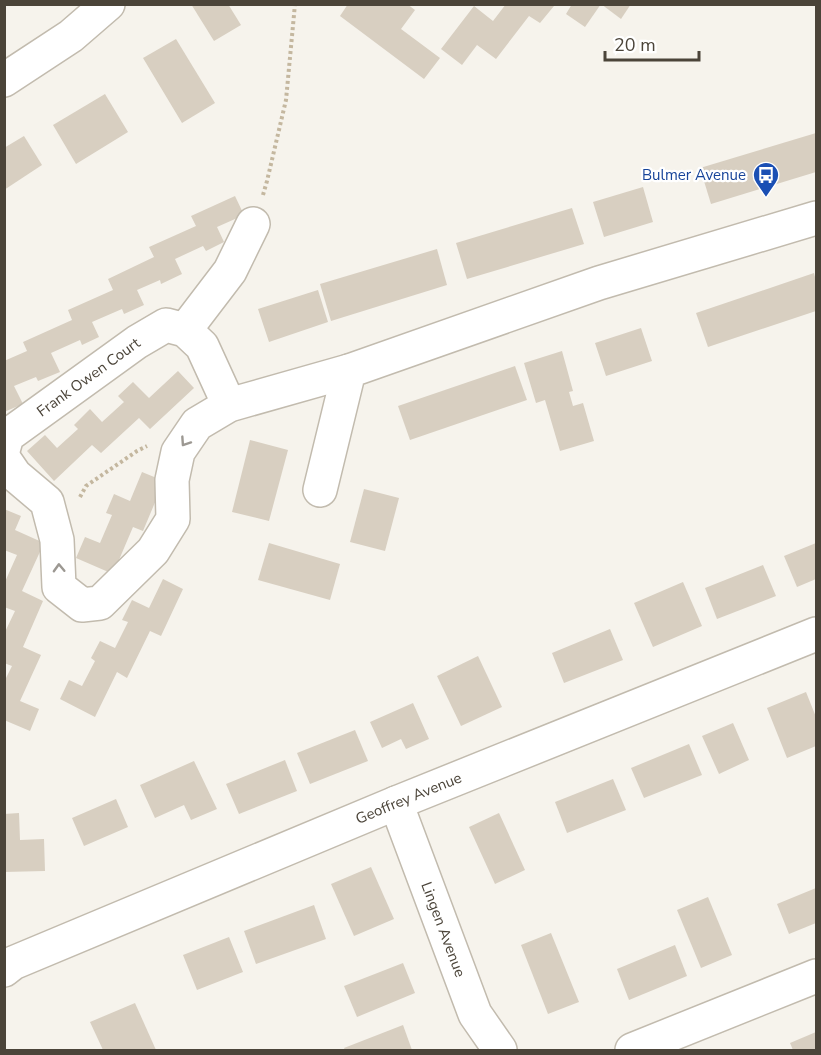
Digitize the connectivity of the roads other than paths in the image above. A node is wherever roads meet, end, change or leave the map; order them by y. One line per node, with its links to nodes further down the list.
1 (108, 4): 2 (street)
2 (4, 80)
3 (816, 218): 6 (street)
4 (253, 224): 5 (street, Frank Owen Court)
5 (176, 328): 7 (street); 8 (street, Frank Owen Court)
6 (349, 371): 7 (street); 10 (street)
7 (229, 405): 9 (street, one-way to 9)
8 (4, 447)
9 (4, 459)
10 (320, 490)
11 (816, 634): 12 (street, Geoffrey Avenue)
12 (396, 803): 13 (street, Geoffrey Avenue); 15 (street, Lingen Avenue)
13 (4, 970)
14 (816, 976): 16 (street)
15 (500, 1050)
16 (632, 1050)

